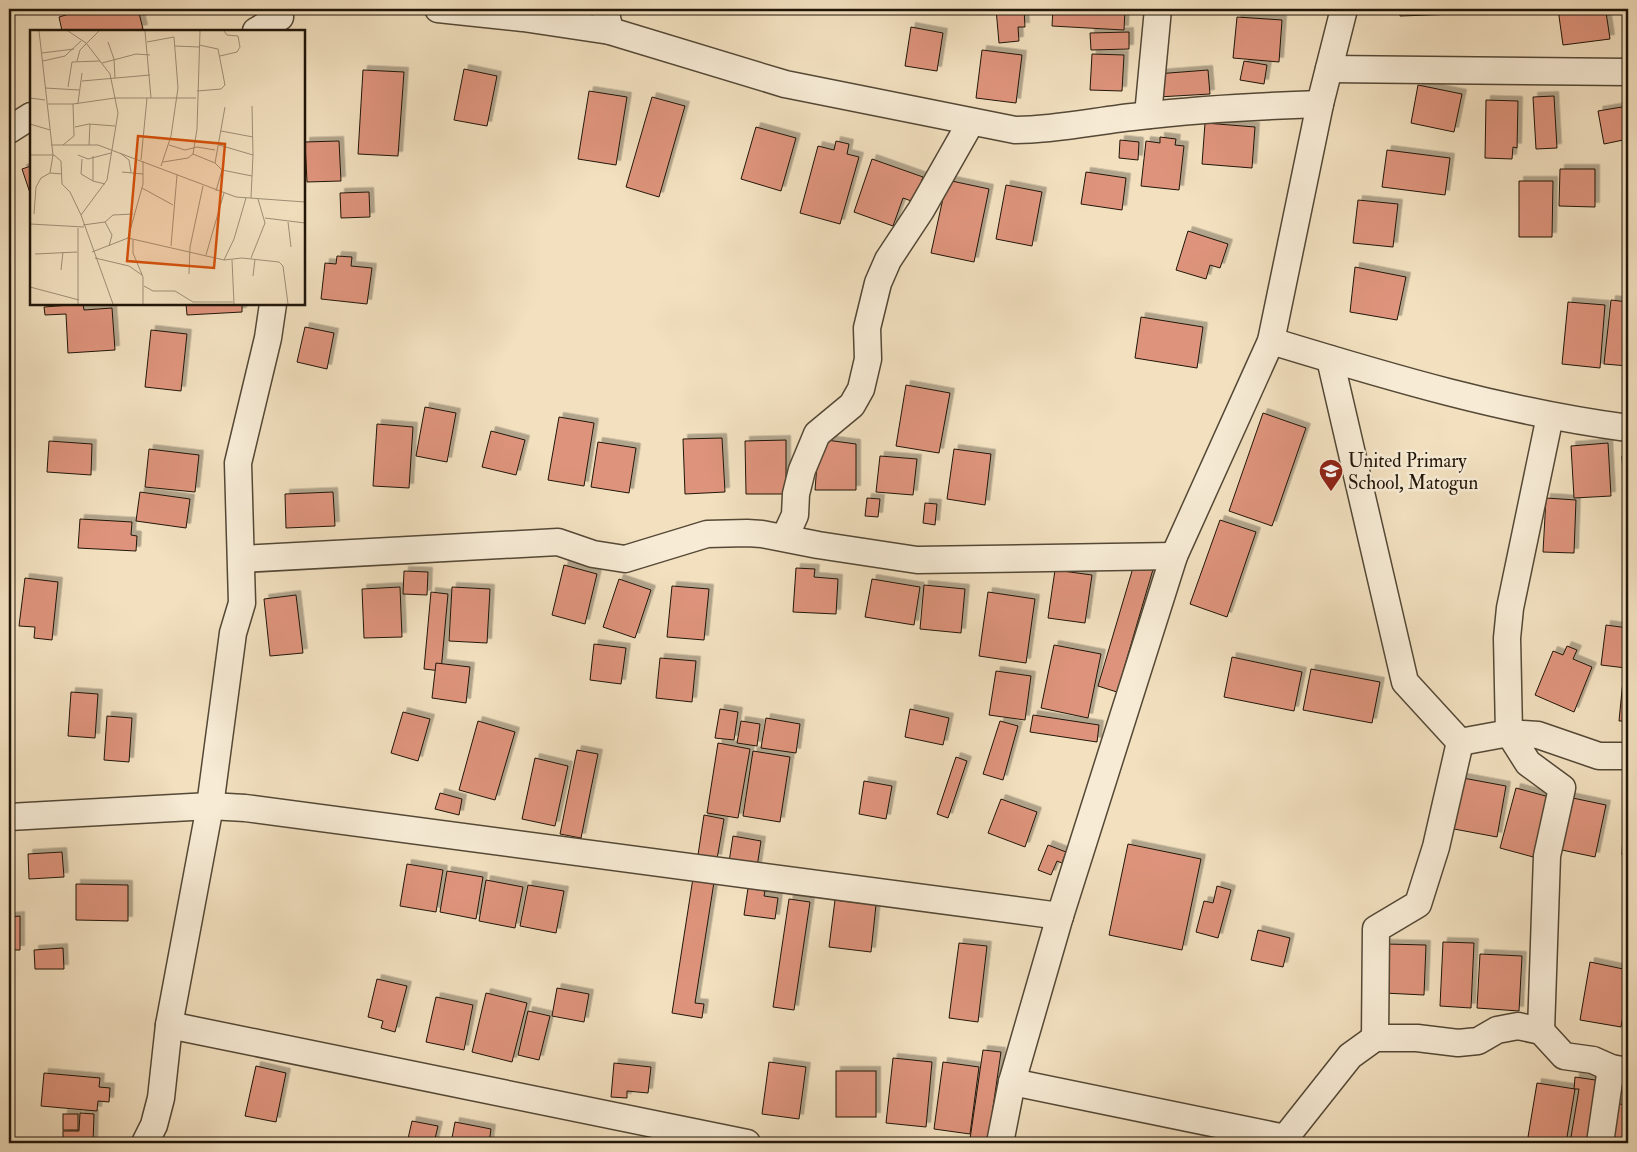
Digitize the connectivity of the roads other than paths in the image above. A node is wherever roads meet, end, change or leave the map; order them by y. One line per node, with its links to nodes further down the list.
1 (438, 9): 5 (street)
2 (1158, 9): 10 (street)
3 (1344, 9): 7 (street)
4 (282, 19): 6 (street)
5 (608, 20): 12 (street)
6 (258, 30)
7 (1329, 69): 8 (street); 9 (street)
8 (1628, 72)
9 (1320, 104): 10 (street); 15 (street)
10 (1148, 115): 12 (street)
11 (30, 117): 13 (street)
12 (971, 122): 19 (street)
13 (9, 130)
14 (273, 305): 21 (street)
15 (1271, 341): 16 (street); 20 (street)
16 (1330, 359): 17 (street); 23 (street)
17 (1550, 416): 18 (street); 22 (street)
18 (1628, 428)
19 (785, 537): 20 (street); 21 (street)
20 (1174, 556): 27 (street)
21 (242, 559): 25 (street)
22 (1509, 733): 23 (street); 24 (street); 29 (street)
23 (1460, 742): 30 (street)
24 (1628, 756)
25 (210, 806): 26 (street); 27 (street); 28 (street)
26 (9, 817)
27 (1060, 916): 32 (street)
28 (169, 1025): 34 (street); 35 (street)
29 (1542, 1031): 30 (street); 31 (street)
30 (1375, 1038): 33 (street)
31 (1620, 1070): 37 (street)
32 (1012, 1082): 33 (street); 36 (street)
33 (1285, 1141)
34 (145, 1143)
35 (747, 1143)
36 (1000, 1143)
37 (1600, 1143)

